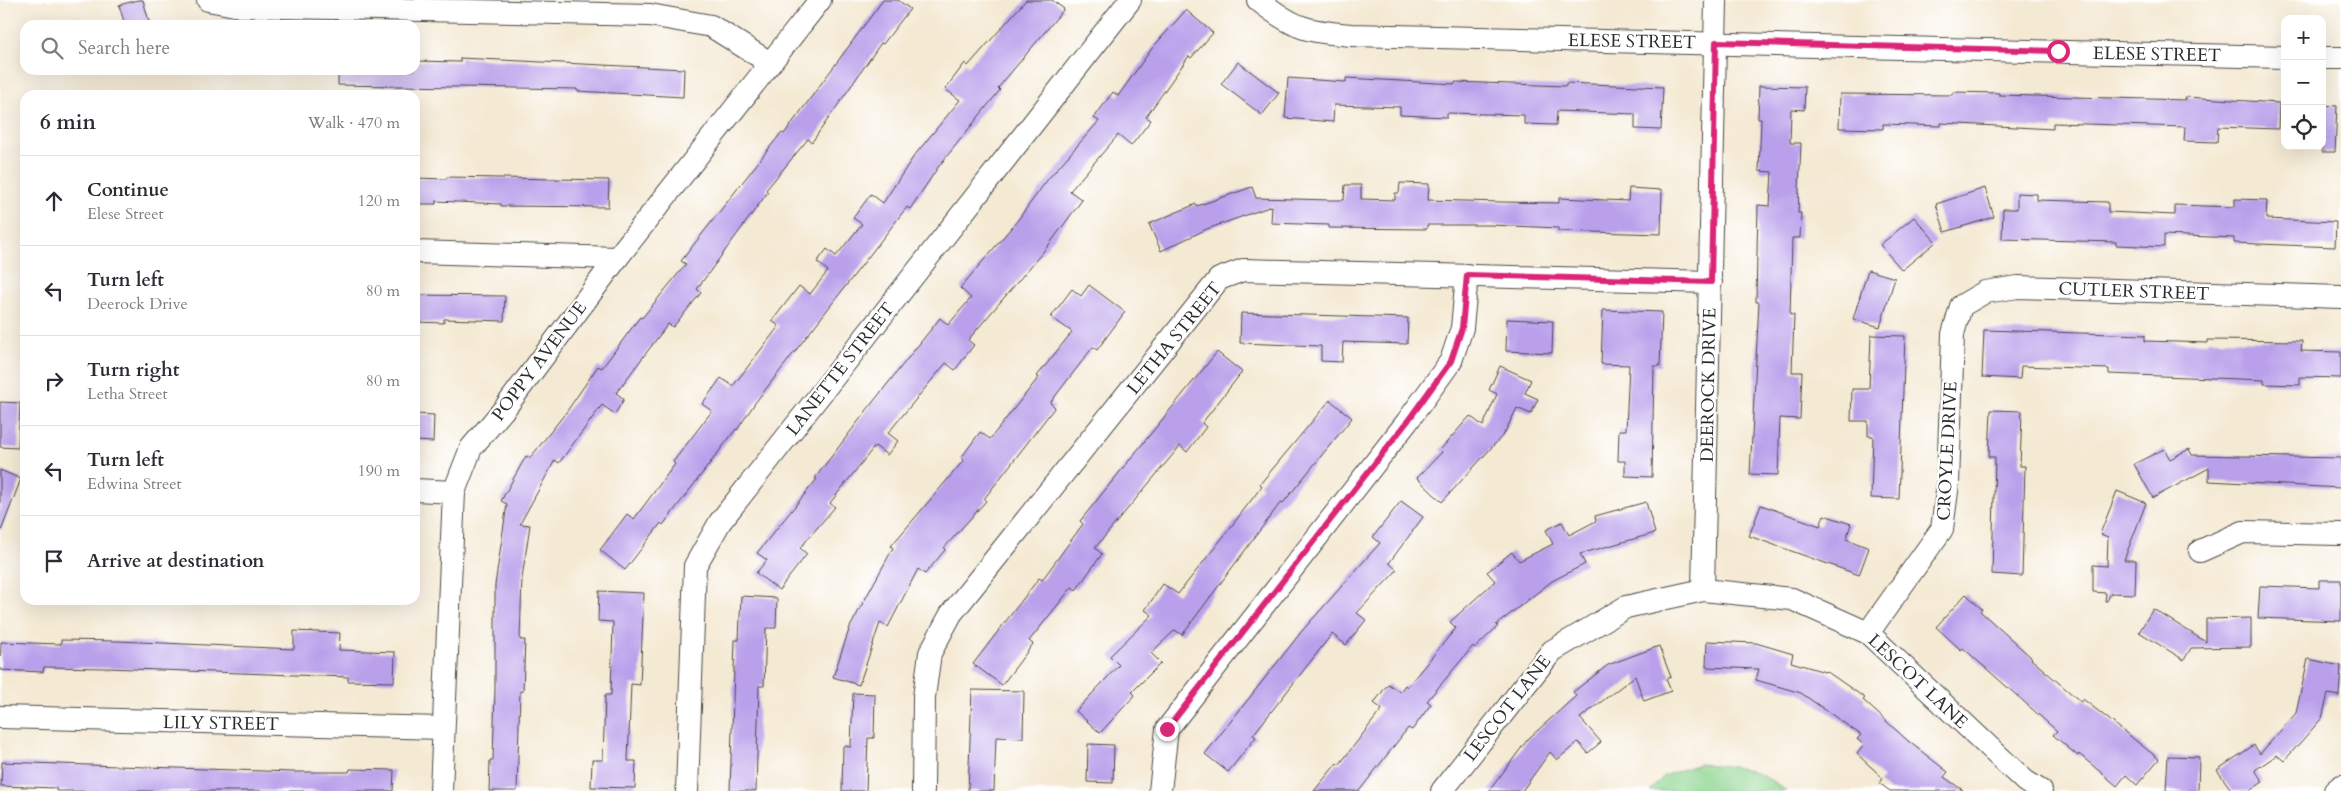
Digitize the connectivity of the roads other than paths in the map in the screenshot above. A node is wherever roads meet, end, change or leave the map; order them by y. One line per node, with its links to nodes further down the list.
1 (208, 0): 10 (street)
2 (820, 0): 10 (street, POPPY AVENUE)
3 (1130, 0): 27 (street, LANETTE STREET)
4 (1258, 0): 6 (street, ELESE STREET)
5 (1716, 0): 6 (street, DEEROCK DRIVE)
6 (1716, 42): 7 (street, ELESE STREET); 14 (street, DEEROCK DRIVE)
7 (2281, 57)
8 (2326, 58): 9 (street)
9 (2341, 58)
10 (770, 63): 12 (street, POPPY AVENUE)
11 (420, 252): 12 (street)
12 (616, 258): 18 (street, POPPY AVENUE)
13 (1467, 275): 14 (street, LETHA STREET); 28 (street, LETHA STREET); 29 (street)
14 (1711, 282): 21 (street, DEEROCK DRIVE)
15 (2341, 297): 16 (street, CUTLER STREET)
16 (1953, 334): 22 (street, CROYLE DRIVE)
17 (420, 490): 18 (street)
18 (454, 492): 24 (street, POPPY AVENUE)
19 (2341, 534): 20 (street)
20 (2200, 551)
21 (1703, 590): 22 (street, LESCOT LANE); 30 (street, LESCOT LANE)
22 (1868, 634): 31 (street, LESCOT LANE)
23 (0, 717): 24 (street, LILY STREET)
24 (443, 728): 26 (street, POPPY AVENUE)
25 (2341, 786): 32 (street)
26 (441, 791)
27 (687, 791)
28 (923, 791)
29 (1160, 791)
30 (1442, 791)
31 (2041, 791)
32 (2335, 791)

